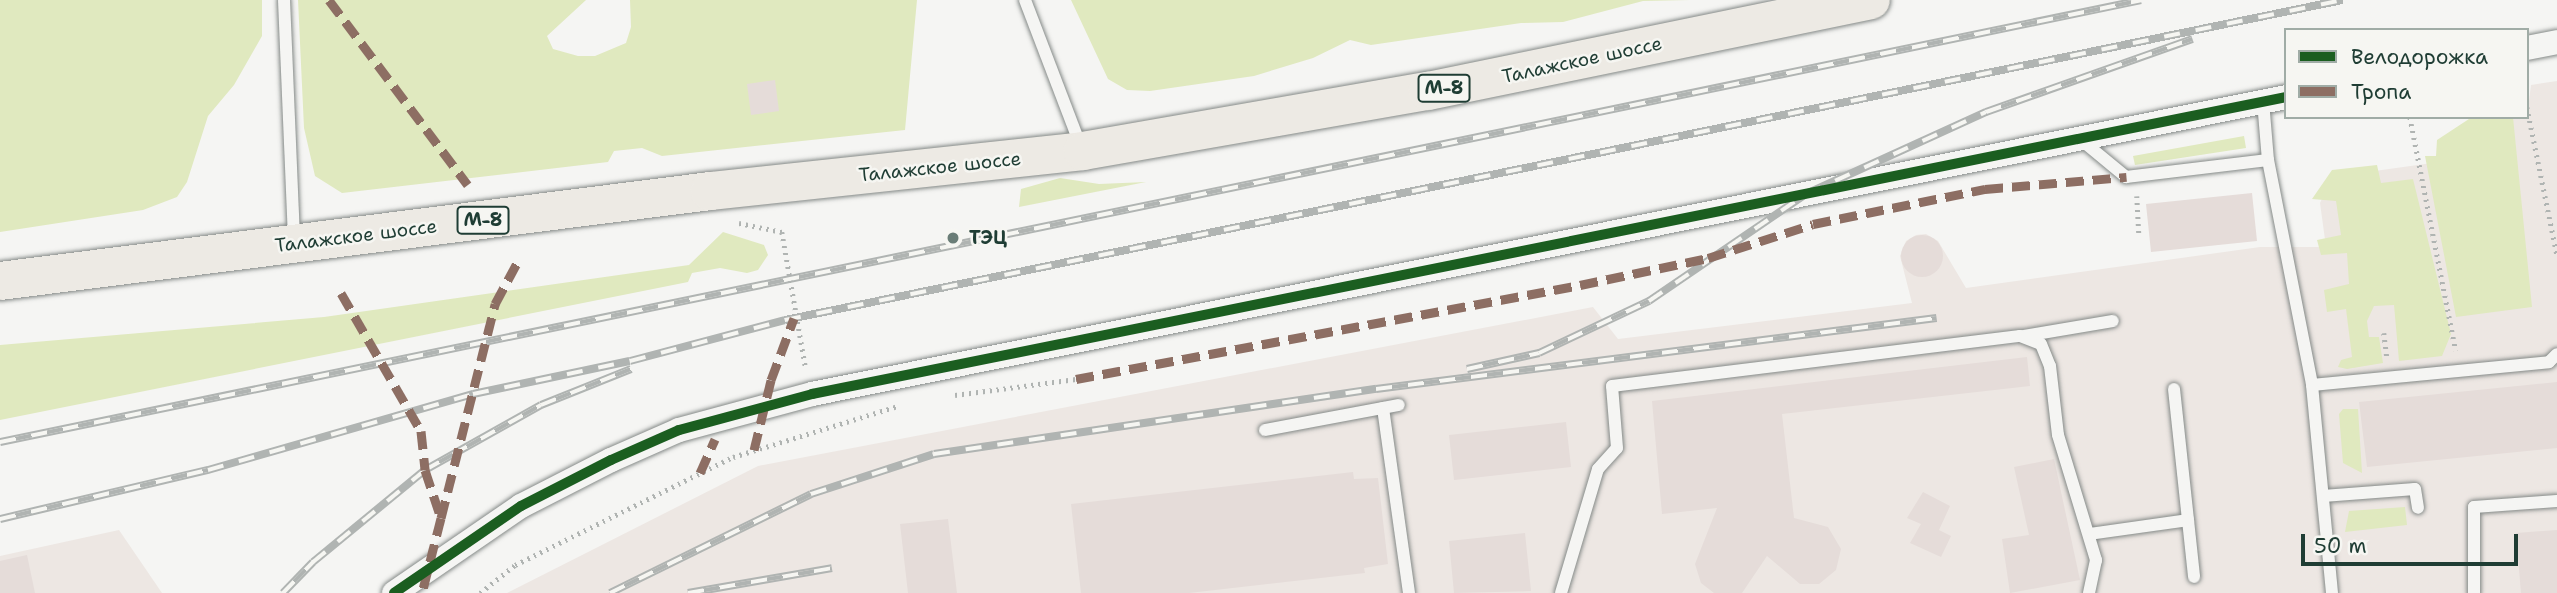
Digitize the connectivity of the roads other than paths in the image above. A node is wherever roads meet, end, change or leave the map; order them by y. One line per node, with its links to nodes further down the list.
1 (284, 0): 10 (lane)
2 (1025, 0): 8 (lane)
3 (1861, 1): 8 (main road, Талажское шоссе / М-8)
4 (2557, 42): 5 (street)
5 (2529, 48)
6 (2274, 99): 7 (street); 9 (lane)
7 (2080, 139): 9 (lane); 26 (street)
8 (1083, 150): 10 (main road, Талажское шоссе / М-8)
9 (2268, 160): 15 (lane)
10 (295, 244): 11 (main road, Талажское шоссе / М-8)
11 (0, 281)
12 (2113, 321): 13 (lane)
13 (2020, 336): 24 (lane); 28 (lane)
14 (2557, 354): 15 (lane)
15 (2312, 385): 20 (lane)
16 (2174, 389): 23 (lane)
17 (1399, 405): 18 (lane)
18 (1383, 408): 19 (lane); 27 (lane)
19 (1265, 430)
20 (2323, 496): 22 (lane); 30 (lane)
21 (2557, 501): 31 (lane)
22 (2418, 508)
23 (2188, 520): 24 (lane); 25 (lane)
24 (2089, 534): 29 (lane)
25 (2194, 577)
26 (394, 593)
27 (1409, 593)
28 (1561, 593)
29 (2089, 593)
30 (2332, 593)
31 (2474, 593)

